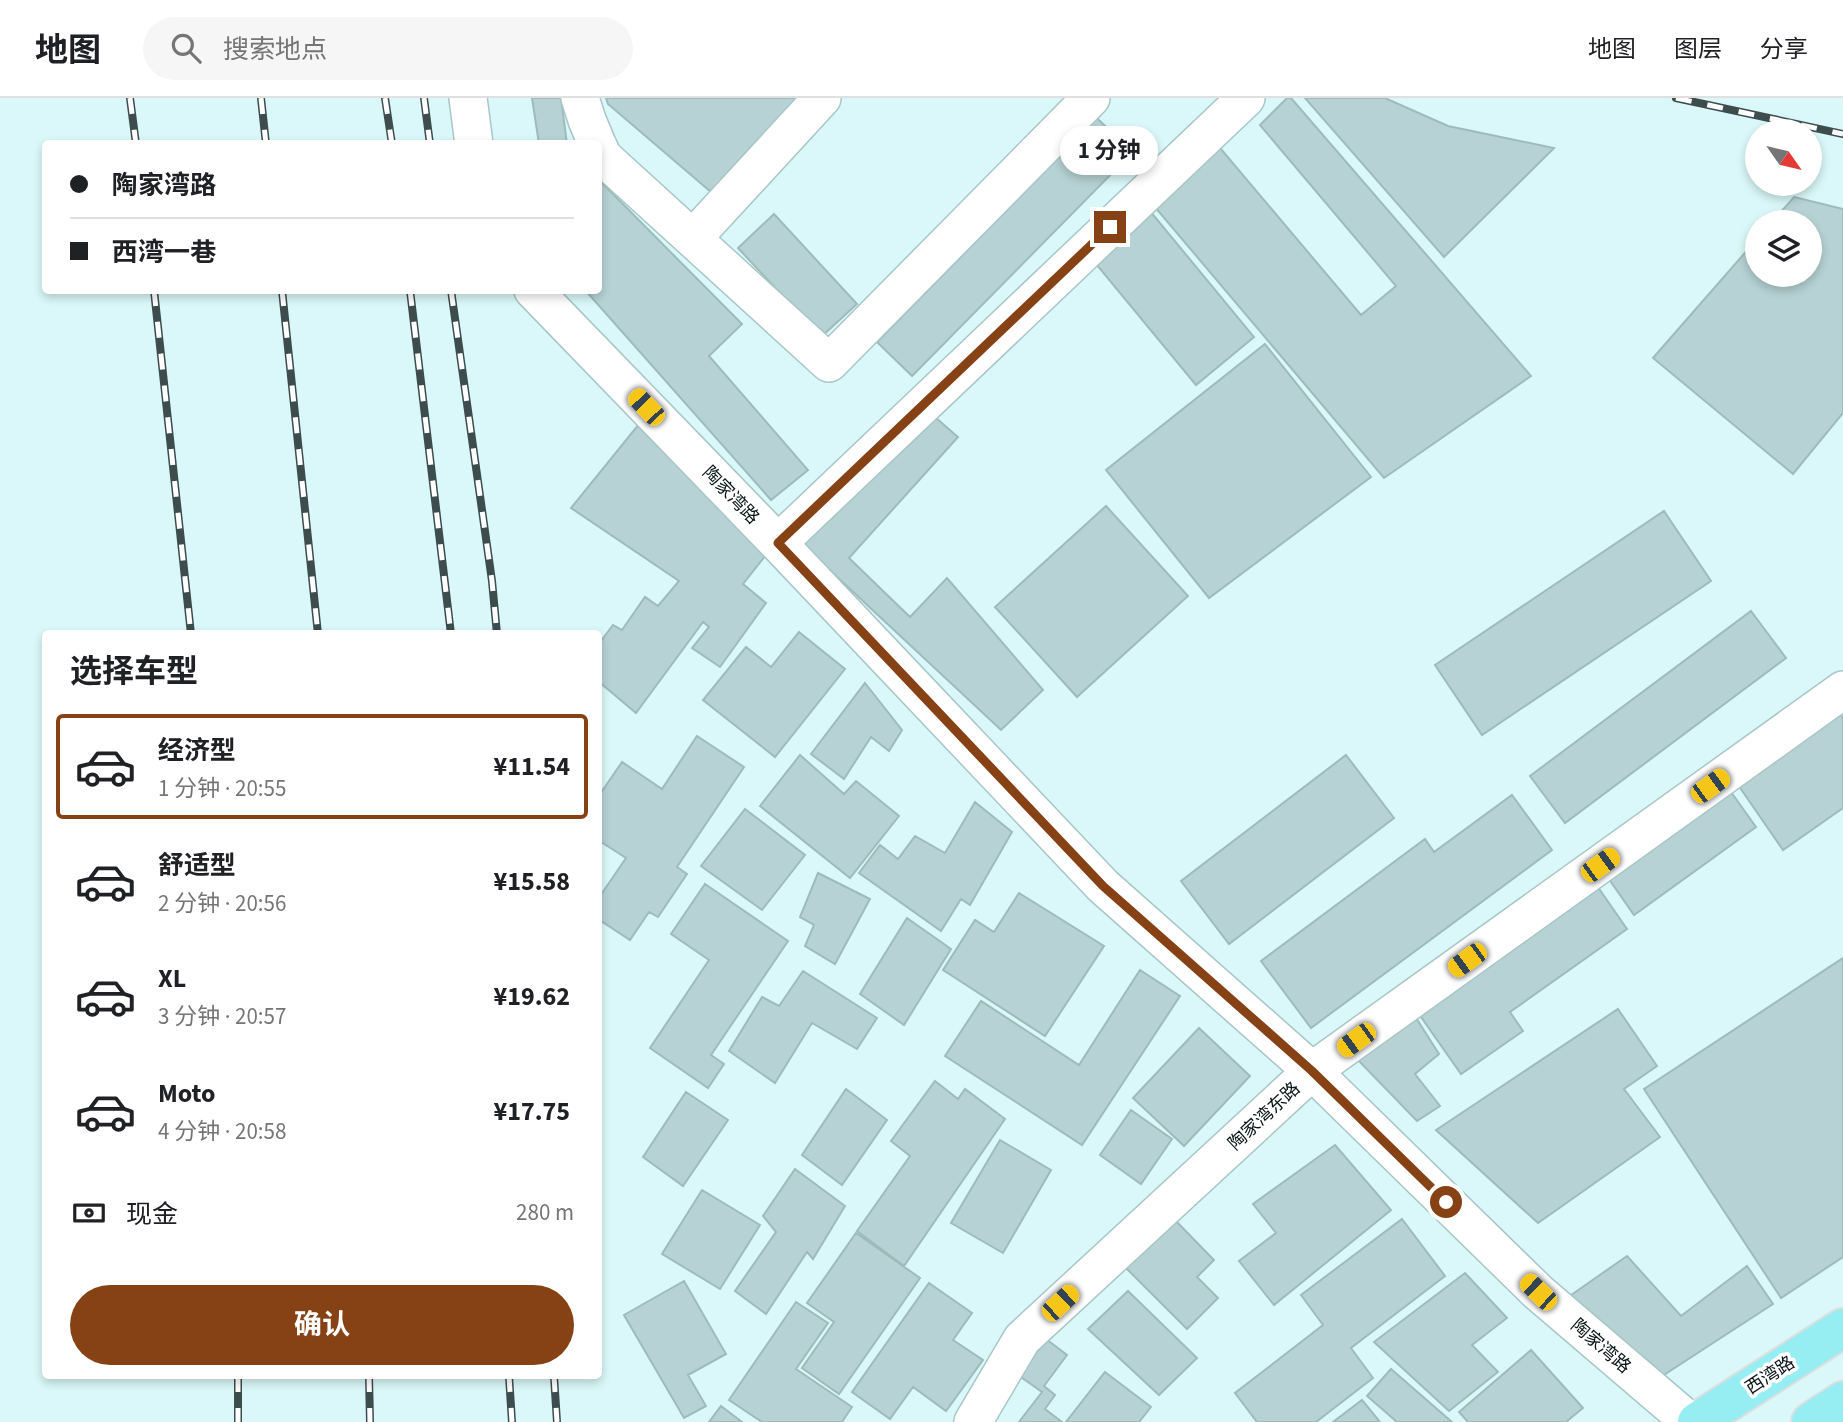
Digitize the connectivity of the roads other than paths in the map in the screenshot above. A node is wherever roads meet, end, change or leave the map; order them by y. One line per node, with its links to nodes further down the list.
1 (468, 98): 6 (street)
2 (580, 98): 7 (street)
3 (822, 98): 9 (street)
4 (1091, 98): 9 (street)
5 (1227, 104): 11 (street)
6 (473, 140)
7 (596, 140)
8 (602, 155): 9 (street)
9 (693, 239)
10 (537, 294): 11 (street, 陶家湾路)
11 (778, 543): 13 (street, 陶家湾路)
12 (1843, 690): 13 (street, 陶家湾东路)
13 (1312, 1071): 16 (street, 陶家湾东路); 17 (street, 陶家湾路)
14 (1843, 1328): 18 (main road, 西湾路)
15 (1843, 1401): 19 (main road)
16 (972, 1422)
17 (1690, 1422)
18 (1697, 1422)
19 (1811, 1422)

